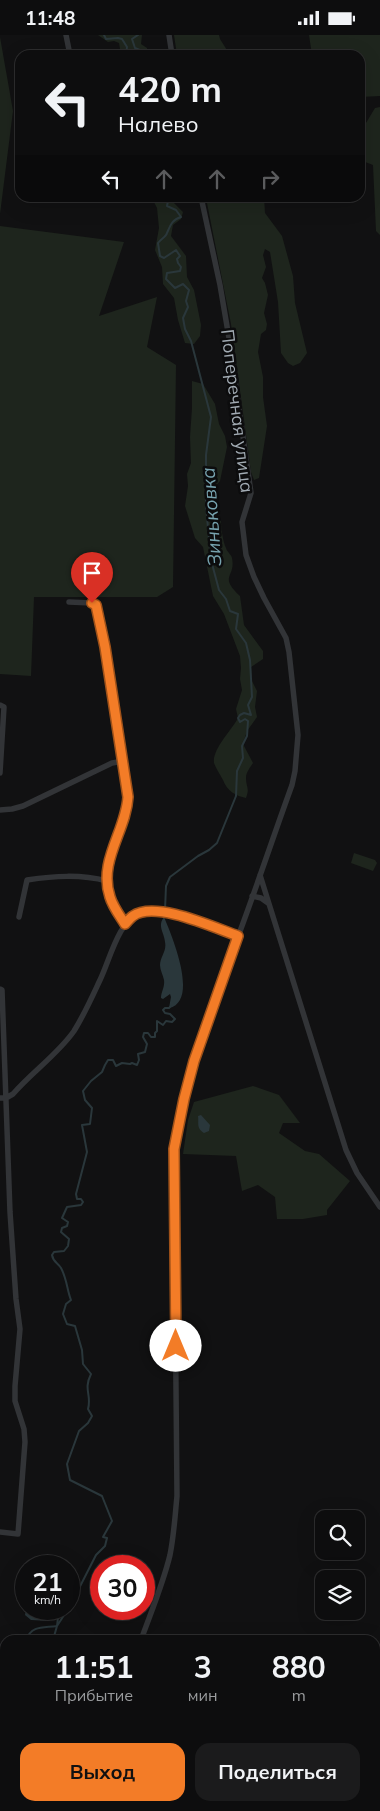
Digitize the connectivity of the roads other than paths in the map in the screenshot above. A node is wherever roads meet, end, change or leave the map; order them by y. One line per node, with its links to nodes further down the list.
1 (169, 35): 4 (street)
2 (68, 36): 3 (street)
3 (69, 50)
4 (171, 50)
5 (202, 202): 11 (street, Поперечная улица)
6 (69, 602): 8 (street)
7 (0, 705): 9 (street)
8 (124, 761): 10 (street); 12 (street)
9 (0, 773)
10 (0, 810)
11 (260, 875): 13 (street, Поперечная улица); 14 (street)
12 (107, 881): 15 (street); 16 (street)
13 (252, 897): 14 (street); 17 (street, Поперечная улица)
14 (268, 903): 20 (street)
15 (19, 917)
16 (125, 924): 17 (street); 19 (street)
17 (238, 936): 22 (street, Поперечная улица)
18 (0, 989): 19 (street)
19 (3, 1098): 21 (street)
20 (380, 1207)
21 (0, 1532)
22 (143, 1635)

